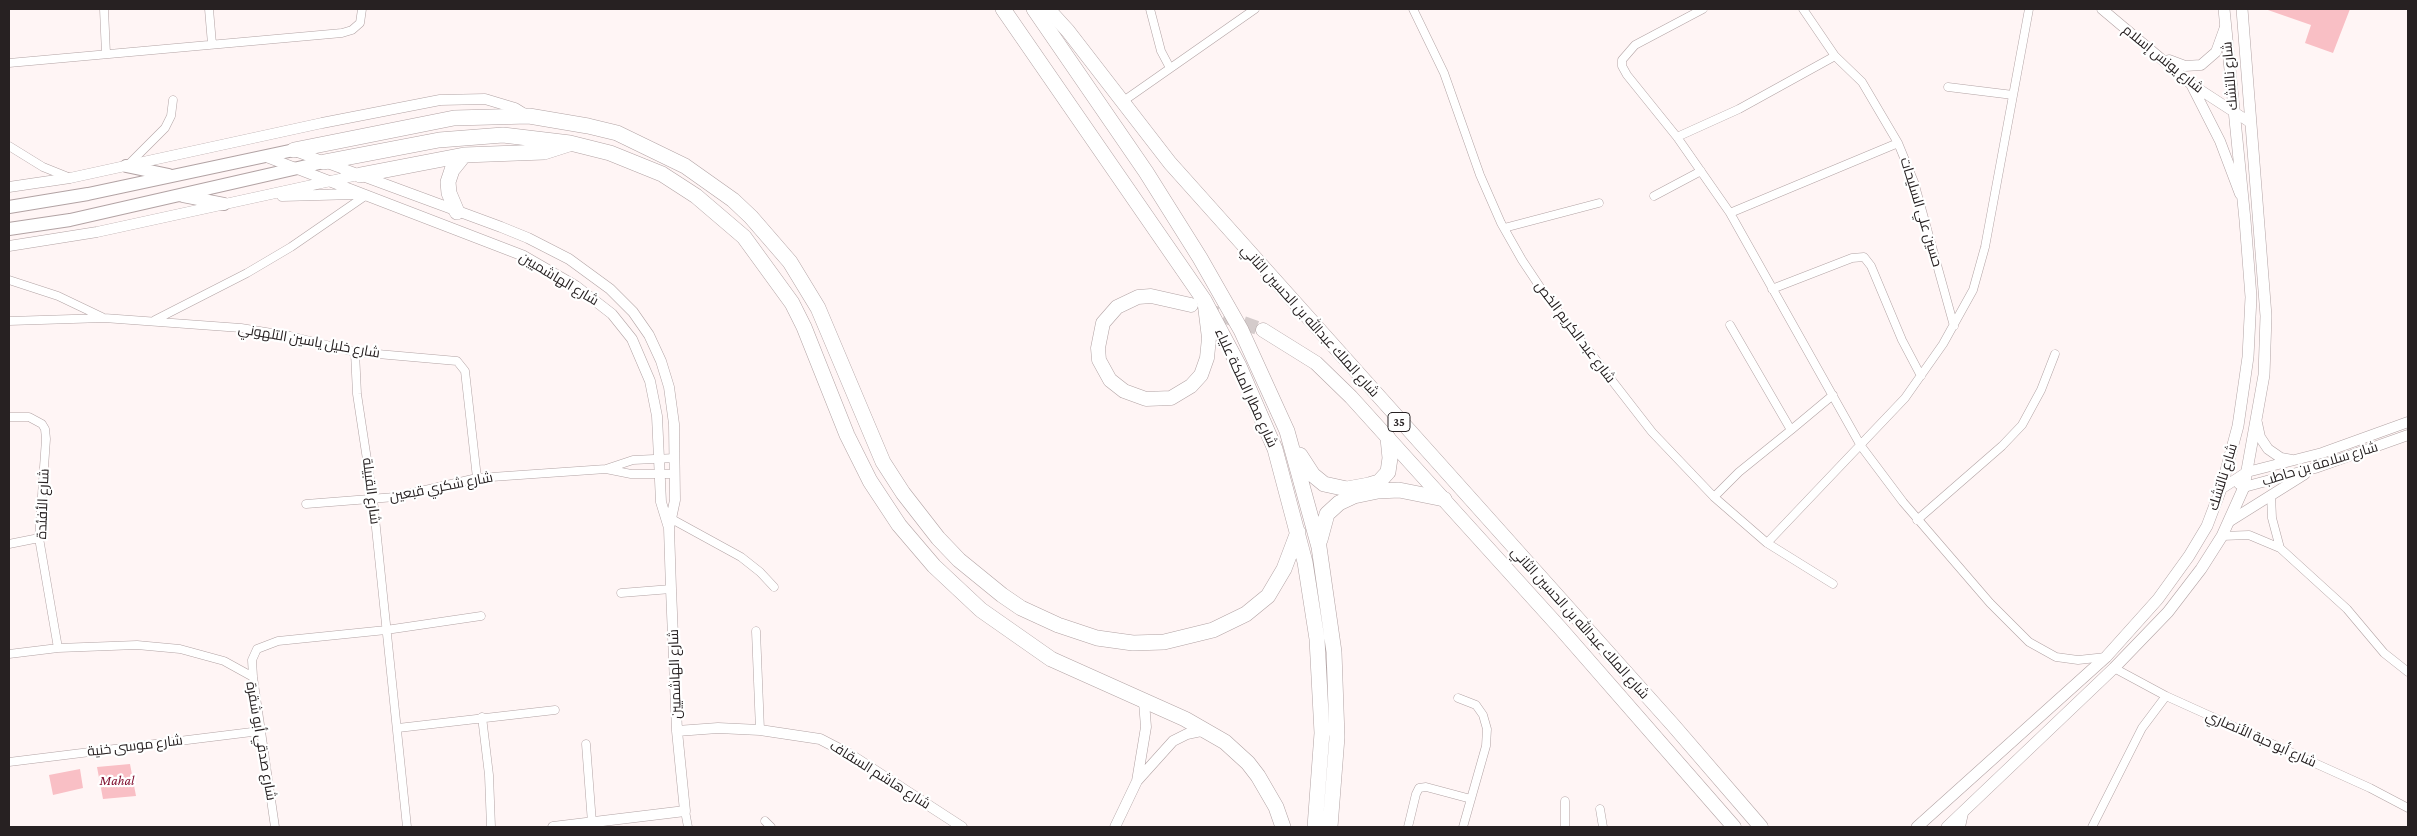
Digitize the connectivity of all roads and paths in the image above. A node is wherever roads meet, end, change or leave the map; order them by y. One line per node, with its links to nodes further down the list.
1 (104, 9): 18 (street)
2 (209, 9): 17 (street)
3 (362, 9): 17 (street)
4 (1003, 9): 64 (highway, شارع مطار الملكة علياء)
5 (1034, 9): 79 (highway, شارع مطار الملكة علياء)
6 (1048, 9): 27 (highway, شارع الملك عبدالله بن الحسين الثاني / 35)
7 (1150, 9): 22 (street)
8 (1255, 9): 22 (street)
9 (1413, 9): 57 (street, شارع عبد الكريم الخص)
10 (1703, 9): 31 (street)
11 (1803, 9): 19 (street, حسين علي السليحات)
12 (2028, 9): 25 (street)
13 (2102, 9): 20 (street, شارع يونس إسلام)
14 (2224, 9): 16 (main road, شارع نالتشك)
15 (2242, 9): 30 (main road, شارع نالتشك)
16 (2225, 25): 20 (street); 28 (main road, شارع نالتشك)
17 (212, 44): 18 (street)
18 (106, 54): 21 (street)
19 (1835, 56): 31 (street); 33 (street, حسين علي السليحات)
20 (2161, 56): 23 (street, شارع يونس إسلام)
21 (9, 63)
22 (1170, 68): 27 (street)
23 (2191, 84): 28 (street, شارع يونس إسلام); 53 (street)
24 (1948, 87): 25 (street)
25 (2013, 95): 69 (street)
26 (173, 100): 39 (street)
27 (1122, 102): 163 (highway, شارع الملك عبدالله بن الحسين الثاني / 35)
28 (2233, 112): 30 (street, شارع يونس إسلام); 53 (main road, شارع نالتشك)
29 (529, 116): 35 (highway); 39 (street); 60 (highway)
30 (2251, 123): 77 (main road, شارع نالتشك)
31 (1677, 137): 41 (street)
32 (570, 143): 36 (highway); 38 (highway); 61 (highway)
33 (1898, 143): 56 (street); 69 (street, حسين علي السليحات)
34 (9, 146): 44 (street)
35 (294, 150): 37 (main road); 38 (street, شارع الهاشميين)
36 (464, 155): 42 (highway); 55 (highway)
37 (264, 156): 40 (street, شارع الهاشميين); 43 (main road)
38 (324, 162): 40 (main road); 42 (street, شارع الهاشميين)
39 (126, 166): 43 (main road); 44 (street)
40 (295, 168): 45 (street, شارع الهاشميين); 47 (main road)
41 (1701, 171): 50 (street); 56 (street)
42 (360, 175): 45 (street); 55 (street, شارع الهاشميين)
43 (174, 176): 54 (main road)
44 (70, 178): 46 (street)
45 (327, 181): 48 (street, شارع الهاشميين); 49 (street)
46 (9, 187)
47 (178, 195): 52 (main road); 58 (main road)
48 (363, 195): 49 (street); 67 (street); 83 (street, شارع الهاشميين)
49 (264, 196): 52 (street)
50 (1654, 196)
51 (1599, 203): 57 (street)
52 (224, 204): 59 (street)
53 (2244, 204): 86 (main road, شارع نالتشك)
54 (9, 207)
55 (457, 212): 84 (street, شارع الهاشميين)
56 (1730, 213): 63 (street)
57 (1504, 228): 97 (street, شارع عبد الكريم الخص)
58 (9, 229)
59 (9, 246)
60 (798, 274): 61 (highway); 104 (highway)
61 (776, 279): 126 (highway)
62 (9, 280): 65 (street)
63 (1772, 289): 73 (street); 74 (street)
64 (1197, 302): 64 (highway); 104 (highway, شارع مطار الملكة علياء)
65 (104, 318): 66 (street, شارع خليل ياسين التلهوني); 67 (street, شارع خليل ياسين التلهوني)
66 (9, 321)
67 (153, 321): 71 (street, شارع خليل ياسين التلهوني)
68 (1730, 326): 78 (street)
69 (1954, 326): 73 (street)
70 (1263, 330): 81 (highway, شارع الملك عبدالله بن الحسين الثاني / 35)
71 (355, 352): 92 (street, شارع خليل ياسين التلهوني); 98 (street, شارع القبيلة)
72 (2055, 354): 101 (street)
73 (1921, 376): 82 (street)
74 (1833, 395): 78 (street); 82 (street)
75 (9, 416): 106 (street, شارع الأفئدة)
76 (2408, 422): 85 (street, شارع سلامة بن حاطب)
77 (2257, 423): 85 (street); 89 (main road, شارع نالتشك)
78 (1791, 430): 97 (street)
79 (1287, 432): 81 (highway); 109 (highway, شارع مطار الملكة علياء)
80 (2408, 435): 87 (street, شارع سلامة بن حاطب)
81 (1388, 438): 99 (highway, شارع الملك عبدالله بن الحسين الثاني / 35)
82 (1861, 446): 101 (street); 107 (street)
83 (658, 458): 84 (street, شارع شكري قبعين); 88 (street, شارع شكري قبعين); 90 (street, شارع الهاشميين)
84 (675, 458): 91 (street, شارع الهاشميين)
85 (2295, 461): 89 (street, شارع سلامة بن حاطب)
86 (2228, 467): 93 (street); 95 (main road, شارع نالتشك)
87 (2315, 468): 94 (street, شارع سلامة بن حاطب); 96 (street)
88 (606, 469): 90 (street, شارع شكري قبعين); 92 (street, شارع شكري قبعين)
89 (2247, 472): 93 (street, شارع سلامة بن حاطب); 94 (main road, شارع نالتشك)
90 (658, 474): 91 (street, شارع شكري قبعين); 102 (street, شارع الهاشميين)
91 (675, 474): 102 (street, شارع الهاشميين)
92 (477, 478): 98 (street, شارع شكري قبعين)
93 (2233, 480): 94 (street, شارع سلامة بن حاطب); 95 (street, شارع سلامة بن حاطب)
94 (2244, 487): 103 (main road, شارع نالتشك)
95 (2221, 490): 120 (main road, شارع نالتشك)
96 (2270, 496): 103 (street); 110 (street)
97 (1714, 497): 107 (street, شارع عبد الكريم الخص)
98 (372, 499): 100 (street, شارع شكري قبعين); 116 (street, شارع القبيلة)
99 (1444, 499): 109 (highway); 162 (highway, شارع الملك عبدالله بن الحسين الثاني / 35)
100 (306, 504)
101 (1917, 520): 120 (street)
102 (668, 521): 112 (street); 113 (street, شارع الهاشميين)
103 (2230, 522): 105 (main road, شارع نالتشك)
104 (1298, 532): 156 (highway, شارع مطار الملكة علياء)
105 (2222, 536): 110 (street); 121 (main road, شارع نالتشك)
106 (39, 538): 108 (street); 118 (street, شارع الأفئدة)
107 (1767, 543): 111 (street, شارع عبد الكريم الخص)
108 (9, 544)
109 (1319, 547): 157 (highway, شارع مطار الملكة علياء)
110 (2280, 548): 122 (street)
111 (1833, 584)
112 (774, 586)
113 (671, 589): 114 (street); 133 (street, شارع الهاشميين)
114 (621, 593)
115 (482, 616): 116 (street)
116 (386, 630): 123 (street); 129 (street, شارع القبيلة)
117 (756, 630): 130 (street)
118 (58, 648): 119 (street, شارع صدقي أبو شقرة); 123 (street, شارع صدقي أبو شقرة)
119 (9, 654)
120 (2106, 657): 164 (main road, شارع نالتشك)
121 (2114, 668): 124 (street, شارع أبو حبة الأنصاري); 142 (main road, شارع نالتشك)
122 (2408, 672)
123 (253, 677): 132 (street, شارع صدقي أبو شقرة)
124 (2166, 696): 140 (street, شارع أبو حبة الأنصاري); 167 (street)
125 (1458, 698): 137 (street)
126 (1144, 702): 131 (highway); 136 (street)
127 (555, 710): 128 (street)
128 (482, 717): 129 (street); 150 (street)
129 (398, 728): 149 (street, شارع القبيلة)
130 (760, 730): 133 (street, شارع هاشم السقاف); 146 (street, شارع هاشم السقاف)
131 (1206, 730): 136 (street); 155 (highway)
132 (260, 731): 135 (street, شارع موسى خنية); 143 (street, شارع صدقي أبو شقرة)
133 (677, 731): 141 (street)
134 (586, 744): 145 (street)
135 (9, 762)
136 (1137, 781): 154 (street)
137 (1471, 799): 158 (street); 159 (street)
138 (1565, 801): 160 (street)
139 (1600, 808): 161 (street)
140 (2408, 808)
141 (685, 811): 145 (street); 152 (street)
142 (1963, 813): 165 (main road, شارع نالتشك); 166 (street)
143 (274, 814): 147 (street, شارع صدقي أبو شقرة); 148 (street, شارع صدقي أبو شقرة)
144 (764, 821): 153 (street)
145 (592, 823): 151 (street)
146 (959, 826)
147 (275, 827)
148 (280, 827)
149 (407, 827)
150 (492, 827)
151 (553, 827)
152 (688, 827)
153 (771, 827)
154 (1115, 827)
155 (1283, 827)
156 (1315, 827)
157 (1330, 827)
158 (1408, 827)
159 (1463, 827)
160 (1565, 827)
161 (1603, 827)
162 (1734, 827)
163 (1761, 827)
164 (1917, 827)
165 (1947, 827)
166 (1960, 827)
167 (2092, 827)

